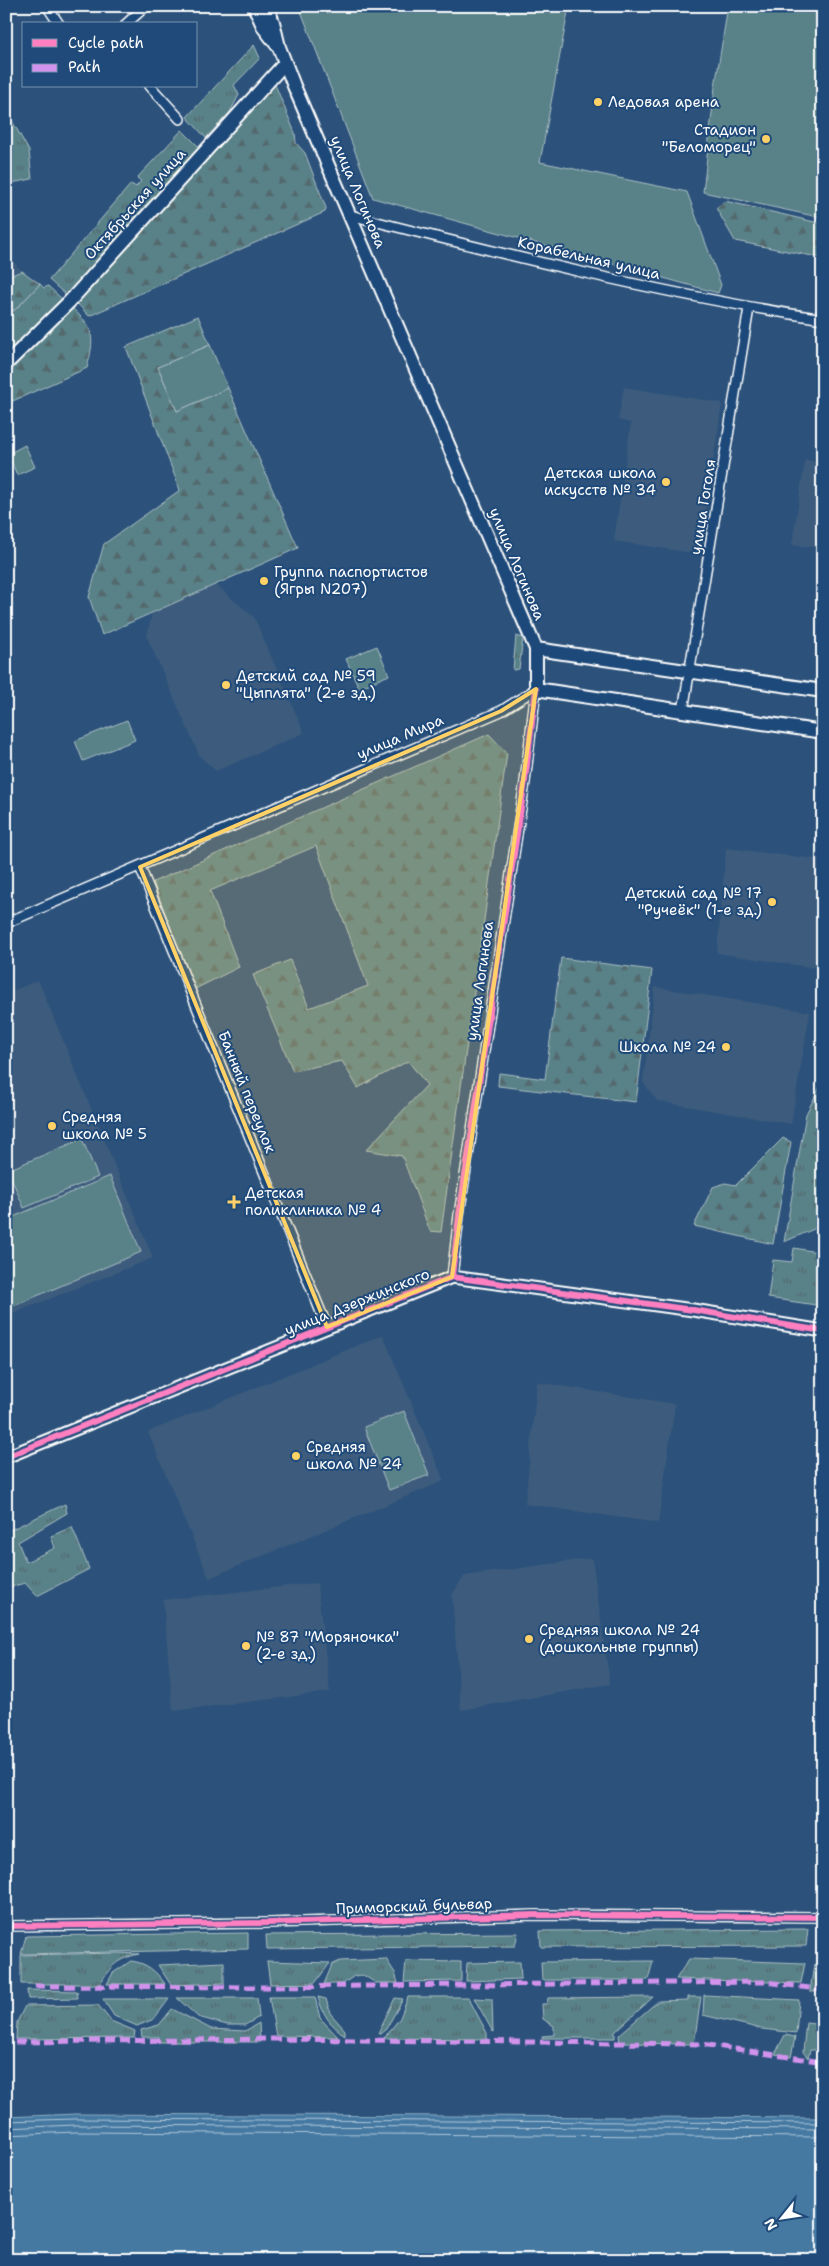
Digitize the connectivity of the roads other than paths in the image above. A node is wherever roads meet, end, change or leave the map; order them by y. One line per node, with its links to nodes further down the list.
1 (47, 6): 5 (street)
2 (146, 6): 6 (street)
3 (254, 6): 7 (main road, улица Логинова)
4 (267, 6): 7 (main road, улица Логинова)
5 (58, 22)
6 (128, 22)
7 (278, 47): 8 (main road, улица Логинова)
8 (285, 63): 11 (main road, улица Логинова); 14 (main road, Октябрьская улица)
9 (152, 88): 10 (street)
10 (180, 120)
11 (350, 215): 12 (street, Корабельная улица); 15 (main road, улица Логинова)
12 (749, 308): 13 (street, Корабельная улица); 16 (street, улица Гоголя)
13 (823, 319)
14 (6, 364)
15 (536, 649): 16 (main road); 17 (main road, улица Логинова)
16 (691, 672): 18 (main road); 19 (street, улица Гоголя)
17 (536, 689): 19 (main road); 21 (street, улица Мира); 23 (street, улица Логинова)
18 (823, 691)
19 (683, 711): 20 (main road)
20 (823, 732)
21 (140, 866): 22 (street, улица Мира); 24 (street, Банный переулок)
22 (6, 923)
23 (452, 1277): 24 (street, улица Дзержинского); 25 (street, улица Дзержинского)
24 (327, 1327): 26 (street, улица Дзержинского)
25 (823, 1331)
26 (6, 1457)
27 (823, 1917): 28 (street, Приморский бульвар)
28 (6, 1926)

